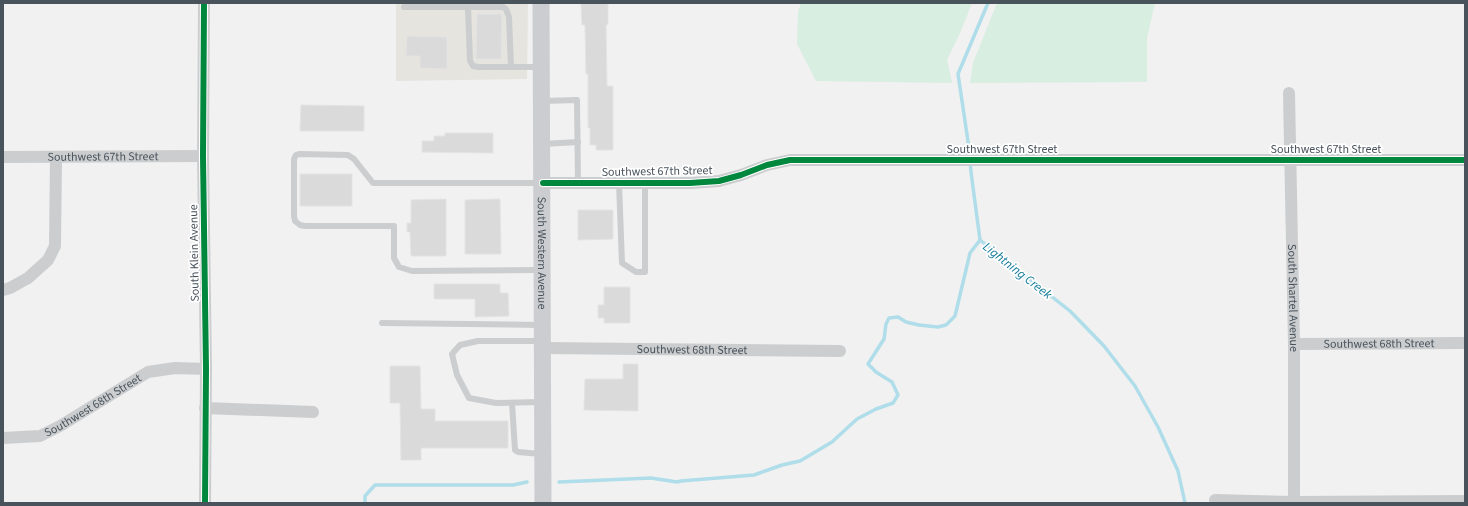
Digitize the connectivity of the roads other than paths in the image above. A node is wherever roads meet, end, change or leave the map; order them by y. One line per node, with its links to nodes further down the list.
1 (204, 3): 12 (street, South Klein Avenue)
2 (541, 3): 6 (main road, South Western Avenue)
3 (446, 5): 4 (lane); 5 (lane)
4 (404, 7)
5 (468, 7): 7 (lane); 7 (lane)
6 (542, 66): 7 (lane); 9 (main road, South Western Avenue)
7 (510, 67)
8 (1289, 93): 15 (street, South Shartel Avenue)
9 (542, 101): 10 (lane); 11 (main road, South Western Avenue)
10 (578, 142): 11 (lane); 18 (lane)
11 (542, 144): 17 (main road, South Western Avenue)
12 (203, 156): 14 (street, Southwest 67th Street); 28 (street, South Klein Avenue)
13 (3, 157): 14 (street, Southwest 67th Street)
14 (56, 157): 22 (street)
15 (1290, 160): 16 (street, Southwest 67th Street); 20 (street, Southwest 67th Street); 26 (street, South Shartel Avenue)
16 (1465, 160)
17 (543, 183): 18 (street, Southwest 67th Street); 21 (main road, South Western Avenue); 21 (lane)
18 (578, 183): 19 (street, Southwest 67th Street)
19 (619, 183): 20 (street, Southwest 67th Street); 20 (lane)
20 (645, 183)
21 (543, 270): 24 (main road, South Western Avenue)
22 (3, 290)
23 (382, 322): 24 (lane)
24 (543, 338): 27 (street, Southwest 68th Street); 29 (main road, South Western Avenue); 30 (lane)
25 (1465, 343): 26 (street, Southwest 68th Street)
26 (1294, 344): 37 (street, South Shartel Avenue)
27 (840, 351)
28 (206, 369): 31 (street, South Klein Avenue); 33 (street, Southwest 68th Street)
29 (543, 402): 30 (lane); 34 (main road, South Western Avenue)
30 (512, 403): 34 (lane)
31 (205, 408): 32 (street); 38 (street, South Klein Avenue)
32 (313, 412)
33 (3, 438)
34 (543, 454): 39 (main road, South Western Avenue)
35 (1215, 500): 37 (street)
36 (1465, 501): 37 (street)
37 (1294, 502)
38 (205, 503)
39 (543, 503)

